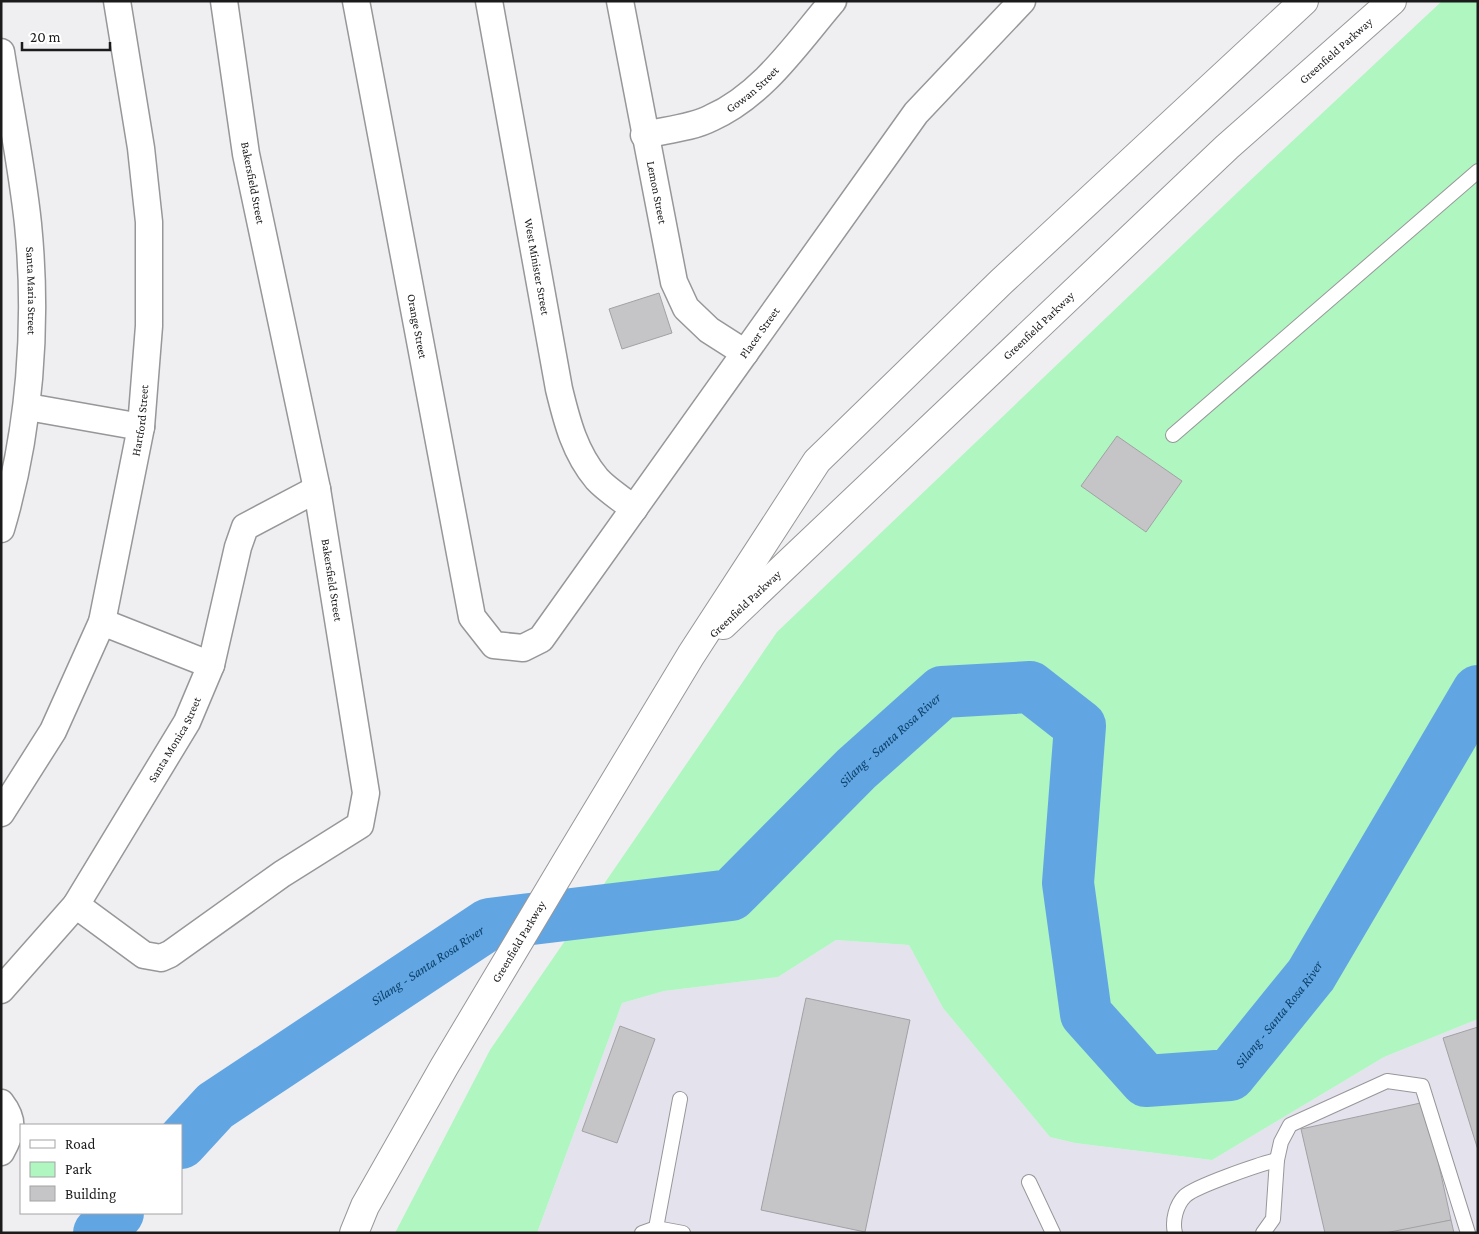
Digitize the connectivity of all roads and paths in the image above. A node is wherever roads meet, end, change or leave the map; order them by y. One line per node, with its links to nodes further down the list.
1 (117, 1): 15 (street, Hartford Street)
2 (224, 1): 17 (street, Bakersfield Street)
3 (356, 1): 21 (street, Orange Street)
4 (489, 1): 18 (street, West Minister Street)
5 (620, 1): 11 (street, Lemon Street)
6 (833, 1): 11 (street, Gowan Street)
7 (1022, 1): 13 (street, Placer Street)
8 (1304, 1): 22 (main road, Greenfield Parkway)
9 (1392, 1): 22 (main road, Greenfield Parkway)
10 (1, 52): 14 (street, Santa Maria Street)
11 (644, 135): 13 (street, Lemon Street)
12 (1478, 171): 16 (lane)
13 (745, 354): 18 (street, Placer Street)
14 (28, 406): 15 (street); 19 (street, Santa Maria Street)
15 (141, 426): 20 (street, Hartford Street)
16 (1173, 435)
17 (317, 489): 23 (street, Santa Monica Street); 25 (street, Bakersfield Street)
18 (634, 509): 21 (street, Placer Street)
19 (1, 529)
20 (102, 622): 23 (street); 24 (street, Hartford Street)
21 (494, 645)
22 (691, 655): 33 (main road, Greenfield Parkway)
23 (211, 665): 25 (street, Santa Monica Street)
24 (1, 813)
25 (76, 905): 26 (street, Santa Monica Street)
26 (1, 990)
27 (680, 1099): 32 (lane)
28 (1, 1103): 29 (street)
29 (1, 1152)
30 (1277, 1160): 37 (lane); 38 (lane); 39 (lane)
31 (1029, 1182): 36 (lane)
32 (656, 1228): 34 (lane); 35 (lane)
33 (354, 1233)
34 (642, 1233)
35 (683, 1233)
36 (1053, 1233)
37 (1175, 1233)
38 (1262, 1233)
39 (1468, 1233)

